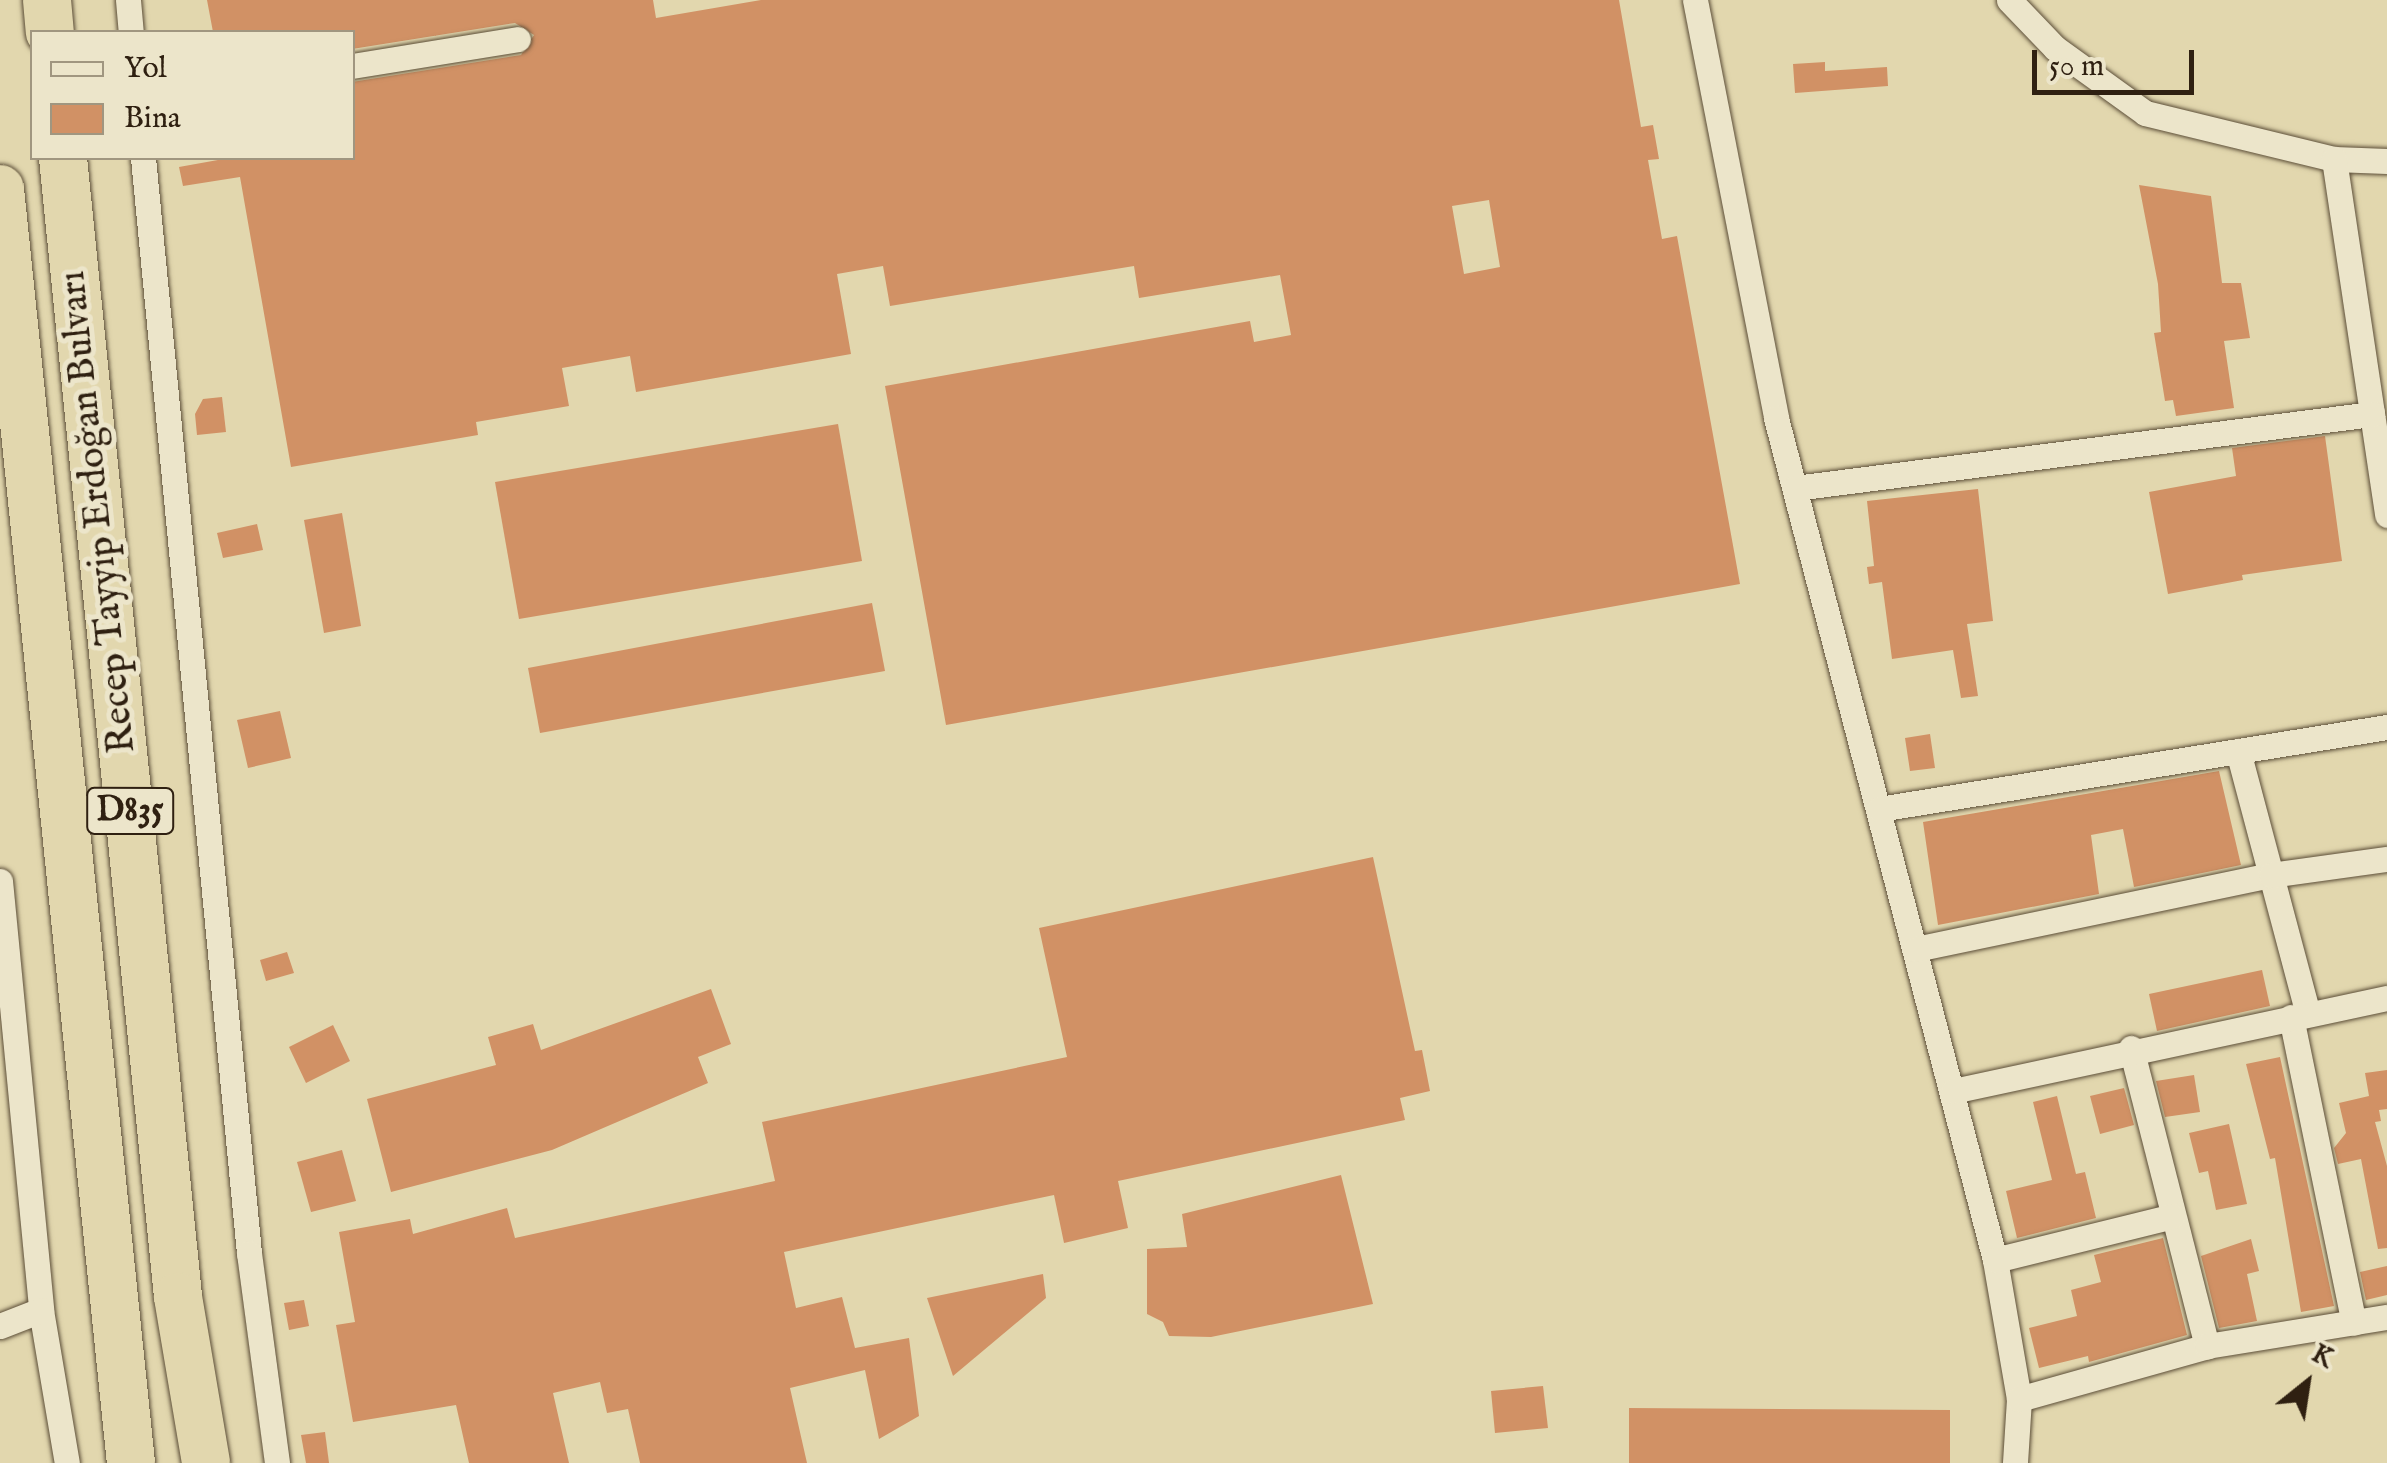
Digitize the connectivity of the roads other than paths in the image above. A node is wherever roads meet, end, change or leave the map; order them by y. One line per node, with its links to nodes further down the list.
1 (47, 0): 5 (highway)
2 (128, 0): 6 (street)
3 (1695, 0): 15 (street)
4 (2008, 0): 9 (street)
5 (50, 30)
6 (131, 30)
7 (518, 38): 8 (street)
8 (355, 65)
9 (2334, 159): 12 (street); 14 (street)
10 (63, 160): 38 (highway, Recep Tayyip Erdoğan Bulvarı / D835)
11 (144, 160): 39 (street)
12 (2387, 161)
13 (0, 190): 37 (highway, Recep Tayyip Erdoğan Bulvarı / D835)
14 (2372, 414): 15 (street); 16 (street)
15 (1795, 488): 19 (street)
16 (2387, 515)
17 (2387, 727): 18 (street)
18 (2238, 751): 19 (street); 21 (street)
19 (1879, 810): 23 (street)
20 (2387, 859): 21 (street)
21 (2271, 875): 23 (street); 25 (street)
22 (0, 881): 30 (street)
23 (1916, 949): 27 (street)
24 (2387, 998): 25 (street)
25 (2299, 1016): 26 (street); 32 (street)
26 (2131, 1048): 27 (street); 28 (street)
27 (1953, 1091): 29 (street)
28 (2173, 1216): 29 (street); 34 (street)
29 (1995, 1260): 35 (street)
30 (42, 1310): 33 (street); 36 (street)
31 (2387, 1317): 32 (street)
32 (2354, 1323): 34 (street)
33 (0, 1326)
34 (2207, 1346): 35 (street)
35 (2019, 1398): 40 (street)
36 (66, 1463)
37 (131, 1463)
38 (206, 1463)
39 (277, 1463)
40 (2015, 1463)

